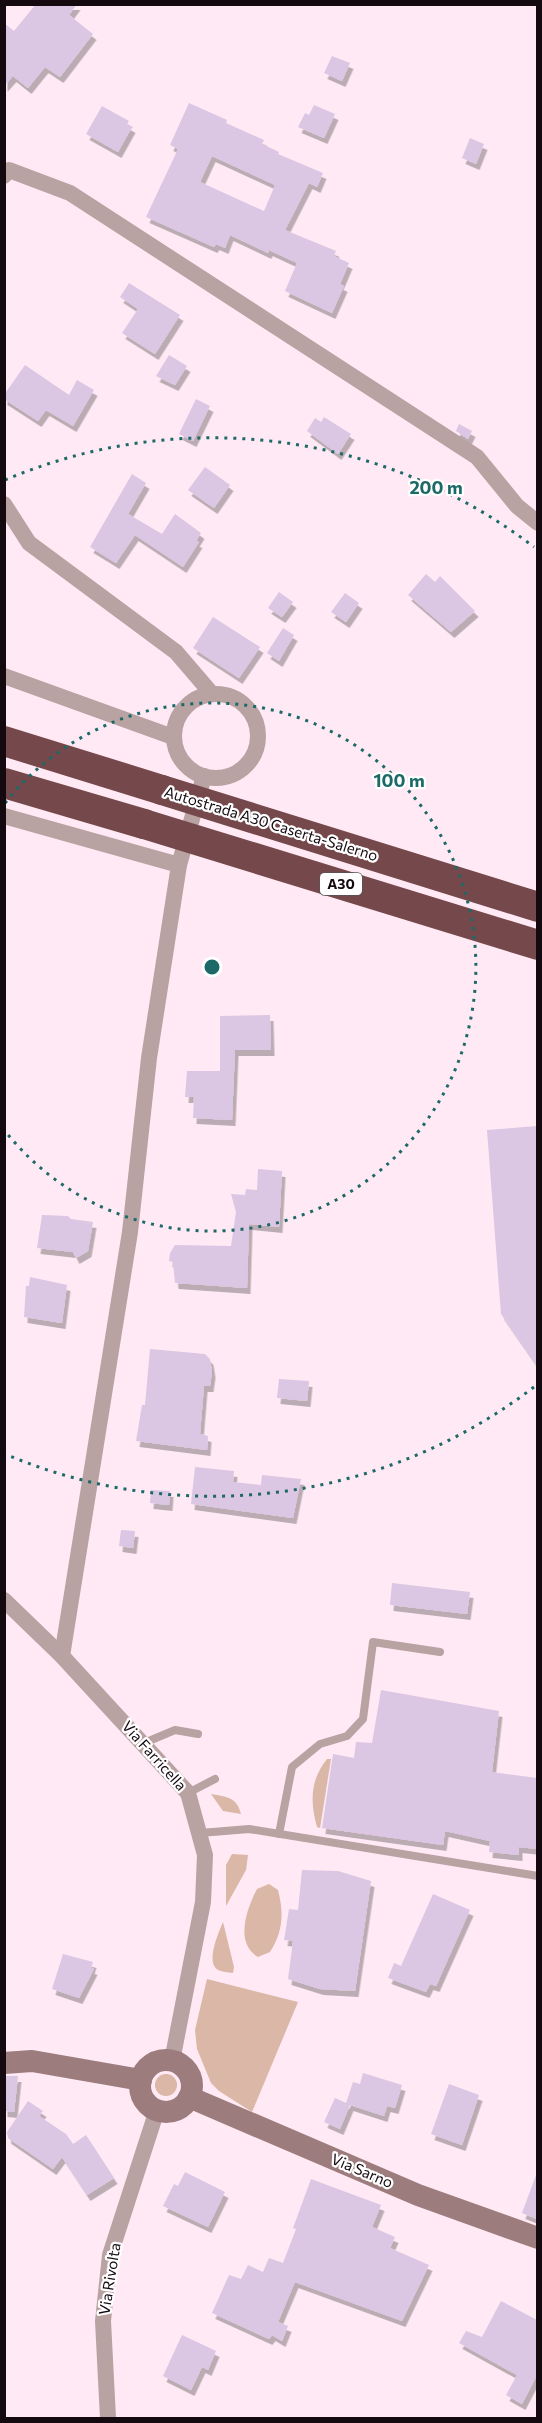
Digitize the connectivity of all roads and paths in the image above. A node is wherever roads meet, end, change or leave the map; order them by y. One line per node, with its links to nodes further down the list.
1 (4, 176): 3 (street)
2 (4, 504): 5 (street)
3 (537, 523)
4 (4, 676): 6 (street)
5 (212, 694): 6 (street); 8 (street)
6 (173, 737): 8 (street)
7 (4, 741): 12 (highway, Autostrada A30 Caserta-Salerno / A30, bridge)
8 (204, 776): 11 (street)
9 (4, 783): 13 (highway, A30, bridge)
10 (4, 816): 11 (street)
11 (179, 865): 16 (street)
12 (537, 907)
13 (537, 945)
14 (4, 1600): 16 (street, Via Farricella)
15 (440, 1652): 22 (lane)
16 (62, 1656): 18 (street, Via Farricella)
17 (198, 1734): 18 (lane)
18 (144, 1743): 20 (street, Via Farricella)
19 (215, 1779): 20 (lane)
20 (188, 1793): 21 (street, Via Farricella)
21 (200, 1833): 22 (lane); 24 (street, Via Farricella)
22 (279, 1834): 23 (lane)
23 (537, 1876)
24 (172, 2061): 26 (main road); 27 (main road)
25 (4, 2063): 26 (main road)
26 (141, 2080): 28 (main road)
27 (189, 2097): 28 (main road); 29 (main road, Via Sarno)
28 (157, 2110): 30 (street, Via Rivolta)
29 (537, 2238)
30 (108, 2418)

